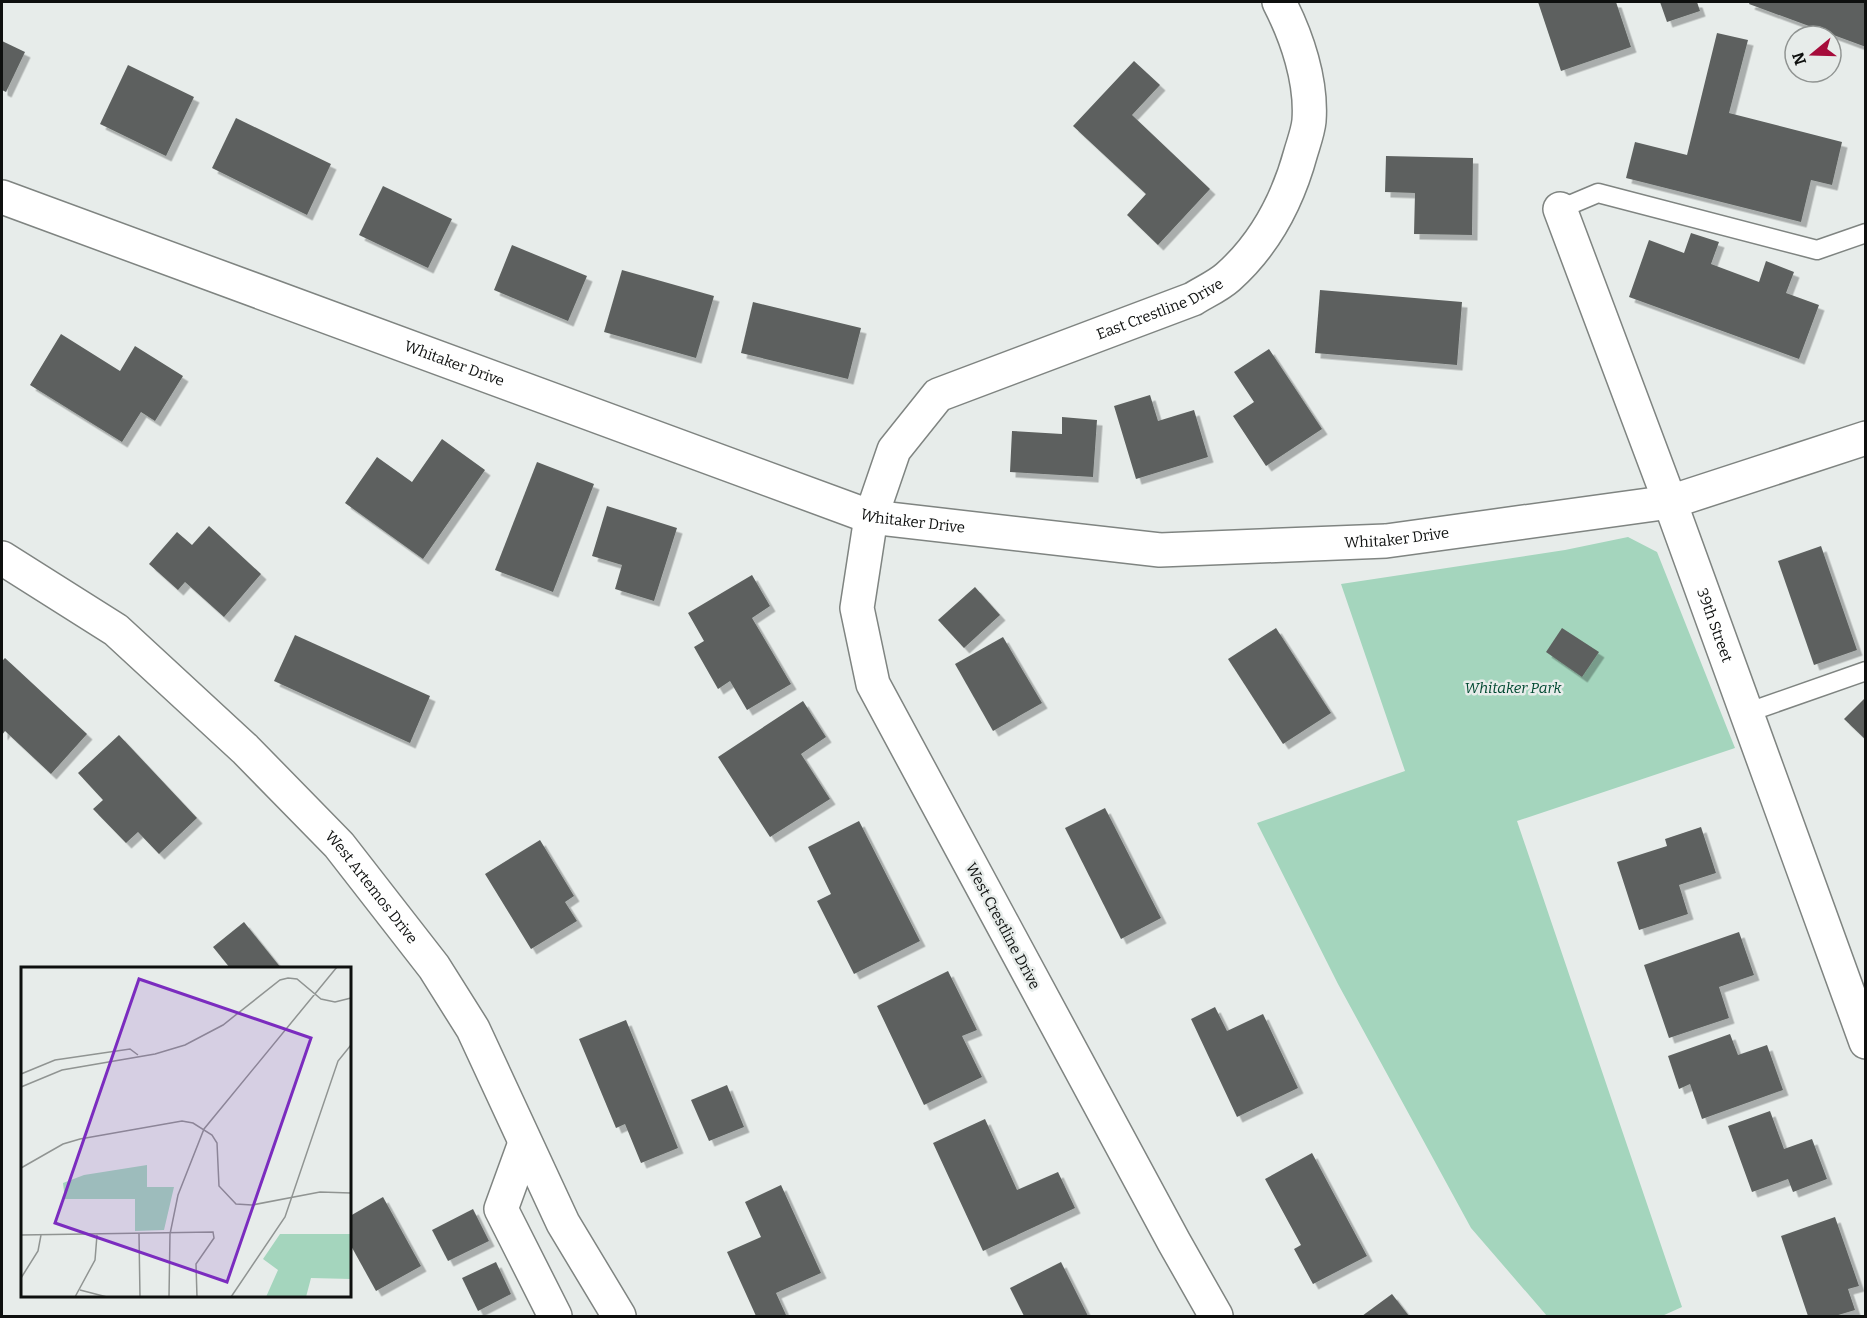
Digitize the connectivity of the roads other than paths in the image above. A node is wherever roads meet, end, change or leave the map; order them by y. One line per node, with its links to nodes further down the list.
1 (1279, 2): 7 (street, East Crestline Drive)
2 (2, 197): 7 (street, Whitaker Drive)
3 (1560, 209): 4 (lane); 6 (street, 39th Street)
4 (1866, 233)
5 (1866, 438): 6 (street, Whitaker Drive)
6 (1670, 502): 7 (street, Whitaker Drive); 10 (street, 39th Street)
7 (871, 517): 16 (street, West Crestline Drive)
8 (2, 558): 13 (street, West Artemos Drive)
9 (1866, 670): 10 (lane)
10 (1746, 713): 11 (street, 39th Street)
11 (1858, 997): 12 (street, 39th Street)
12 (1866, 1042)
13 (525, 1143): 14 (street); 15 (street, West Artemos Drive)
14 (555, 1317)
15 (619, 1317)
16 (1216, 1317)

